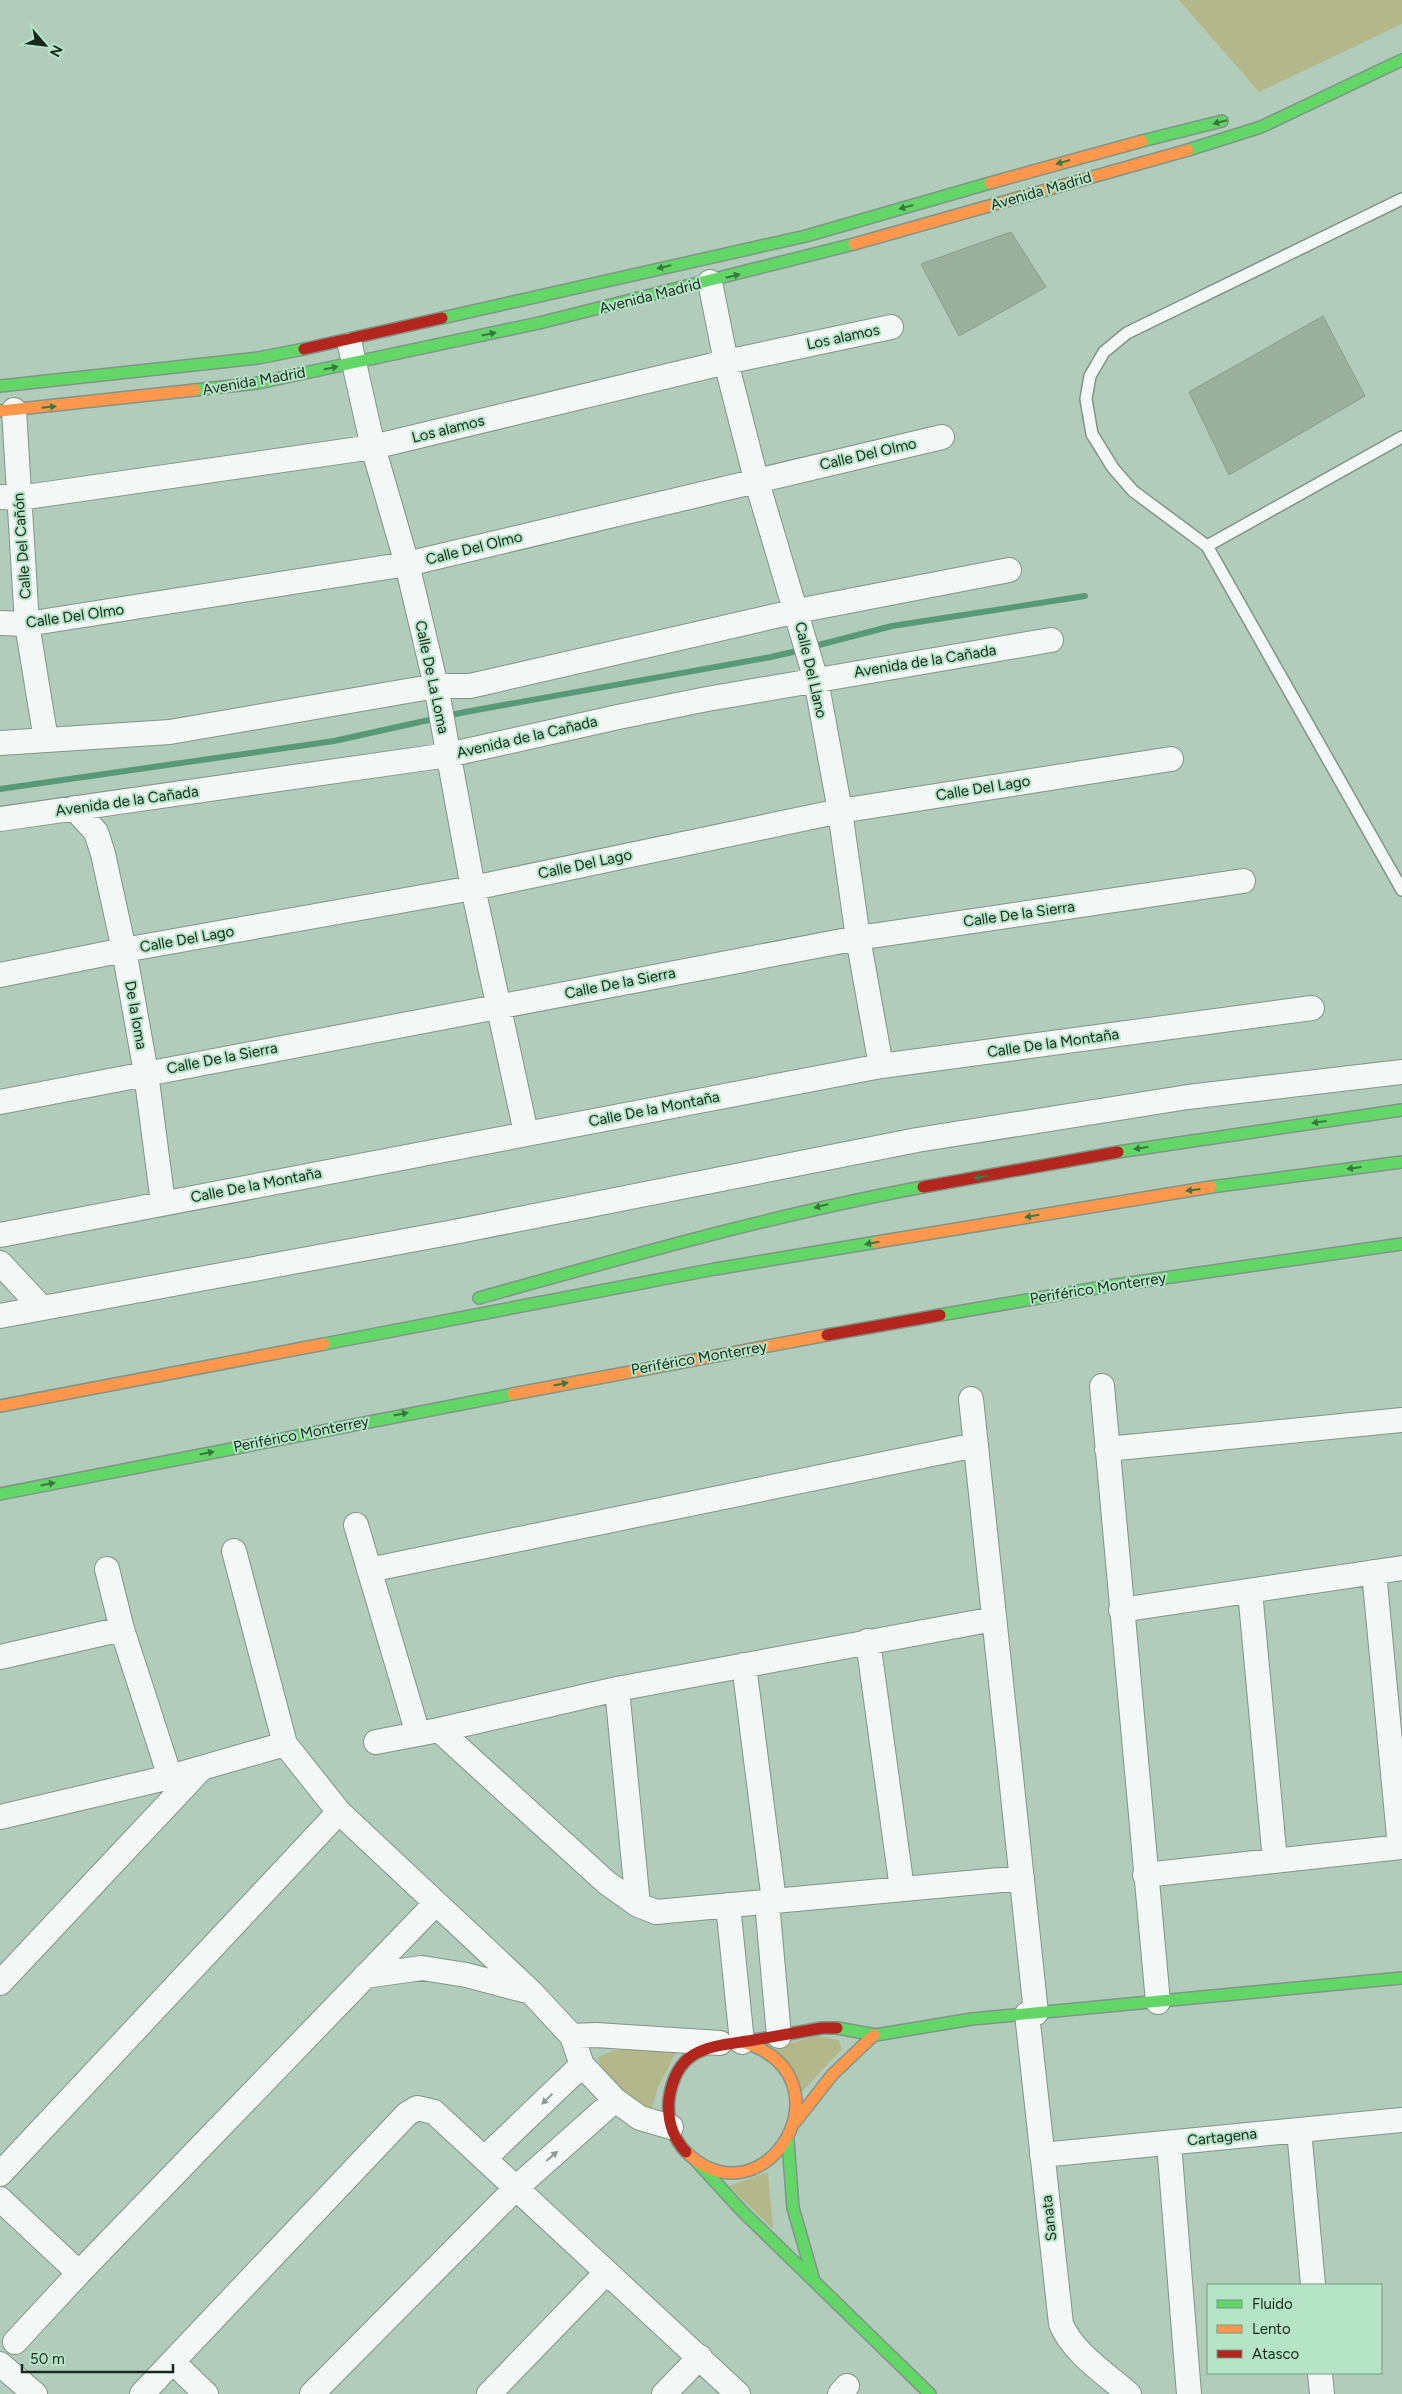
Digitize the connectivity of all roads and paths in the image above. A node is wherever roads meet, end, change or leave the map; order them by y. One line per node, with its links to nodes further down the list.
1 (1402, 60): 3 (main road, Avenida Madrid)
2 (1258, 113): 3 (main road, Avenida Madrid)
3 (1285, 115): 6 (main road, Avenida Madrid, one-way to 3)
4 (1235, 118): 8 (main road, Avenida Madrid, one-way to 8)
5 (1402, 199): 17 (lane)
6 (710, 282): 8 (main road, Avenida Madrid, one-way to 6); 9 (street, Calle Del Llano)
7 (890, 327): 9 (street, Los alamos)
8 (352, 352): 10 (main road, Avenida Madrid); 11 (main road, Avenida Madrid, one-way to 8); 14 (street, Calle De La Loma)
9 (726, 362): 14 (street, Los alamos); 15 (street, Calle Del Llano)
10 (0, 386)
11 (7, 411): 16 (street, Calle Del Cañón)
12 (942, 437): 15 (street, Calle Del Olmo)
13 (1402, 438): 17 (lane)
14 (373, 447): 16 (street, Los alamos); 18 (street, Calle De La Loma)
15 (756, 480): 18 (street, Calle Del Olmo); 20 (street, Calle Del Llano)
16 (10, 498): 22 (street, Calle Del Cañón)
17 (1207, 546): 35 (lane)
18 (406, 564): 22 (street, Calle Del Olmo); 25 (street, Calle De La Loma)
19 (1009, 570): 20 (street)
20 (797, 611): 24 (street, Calle Del Llano); 25 (street)
21 (0, 623): 22 (street, Calle Del Olmo)
22 (27, 624): 26 (street, Calle Del Cañón)
23 (1051, 640): 24 (street, Avenida de la Cañada)
24 (814, 674): 28 (street, Avenida de la Cañada); 31 (street, Calle Del Llano)
25 (438, 693): 26 (street); 28 (street, Calle De La Loma)
26 (46, 740): 27 (street)
27 (0, 744)
28 (447, 749): 30 (street, Avenida de la Cañada); 34 (street, Calle De La Loma)
29 (1171, 759): 31 (street, Calle Del Lago)
30 (74, 808): 32 (street, Avenida de la Cañada); 37 (street, De la loma)
31 (840, 811): 34 (street, Calle Del Lago); 36 (street, Calle Del Llano)
32 (0, 819)
33 (1243, 881): 36 (street, Calle De la Sierra)
34 (473, 888): 37 (street, Calle Del Lago); 39 (street, Calle De La Loma)
35 (1402, 890)
36 (858, 938): 39 (street, Calle De la Sierra); 41 (street, Calle Del Llano)
37 (124, 950): 38 (street, Calle Del Lago); 43 (street, De la loma)
38 (0, 975)
39 (498, 1005): 43 (street, Calle De la Sierra); 46 (street, Calle De La Loma)
40 (1312, 1008): 41 (street, Calle De la Montaña)
41 (881, 1066): 46 (street, Calle De la Montaña)
42 (1402, 1072): 53 (street)
43 (146, 1073): 44 (street, Calle De la Sierra); 48 (street, De la loma)
44 (0, 1102)
45 (1402, 1110): 52 (main road, one-way to 52)
46 (526, 1133): 48 (street, Calle De la Montaña)
47 (1402, 1162): 56 (main road, one-way to 56)
48 (163, 1203): 49 (street, Calle De la Montaña)
49 (0, 1235)
50 (1402, 1244): 63 (main road, Periférico Monterrey, one-way to 50)
51 (0, 1263): 53 (street)
52 (470, 1300)
53 (42, 1307): 55 (street)
54 (453, 1307): 56 (main road)
55 (0, 1316)
56 (424, 1324): 59 (main road)
57 (1102, 1386): 62 (street)
58 (971, 1399): 61 (street, Sanata)
59 (0, 1406)
60 (1402, 1420): 62 (street)
61 (976, 1445): 68 (street); 72 (street, Sanata)
62 (1107, 1449): 71 (street)
63 (0, 1494)
64 (356, 1525): 68 (street)
65 (234, 1551): 80 (street)
66 (1402, 1568): 69 (street)
67 (107, 1569): 73 (street)
68 (368, 1570): 78 (street)
69 (1374, 1572): 70 (street); 85 (street)
70 (1250, 1590): 71 (street); 86 (street)
71 (1121, 1610): 87 (street)
72 (994, 1619): 74 (street); 88 (street, Sanata)
73 (122, 1629): 75 (street); 82 (street)
74 (868, 1641): 76 (street); 89 (street)
75 (0, 1657)
76 (744, 1665): 77 (street); 90 (street)
77 (617, 1689): 78 (street); 92 (street)
78 (429, 1732): 79 (street); 92 (street)
79 (376, 1742)
80 (285, 1744): 81 (street); 83 (street)
81 (201, 1769): 82 (street); 96 (street)
82 (170, 1777): 84 (street)
83 (339, 1812): 91 (street); 115 (street)
84 (0, 1817)
85 (1401, 1847): 86 (street)
86 (1275, 1861): 87 (street)
87 (1145, 1875): 98 (street)
88 (1022, 1878): 89 (street); 99 (street, Sanata)
89 (902, 1889): 90 (street)
90 (770, 1902): 93 (street); 102 (street)
91 (436, 1903): 94 (street); 97 (street)
92 (638, 1905): 93 (street)
93 (728, 1906): 103 (street)
94 (366, 1976): 97 (street); 118 (street)
95 (1402, 1978): 98 (main road)
96 (0, 1983)
97 (531, 1992): 101 (street)
98 (1158, 2002): 99 (main road)
99 (1032, 2014): 100 (main road); 112 (street, Sanata)
100 (874, 2035): 102 (main road); 107 (main road)
101 (572, 2036): 103 (street); 104 (street)
102 (779, 2036): 103 (main road)
103 (731, 2042): 107 (main road); 108 (main road)
104 (582, 2065): 105 (street); 113 (street, one-way to 113)
105 (616, 2100): 108 (street); 116 (street, one-way to 105)
106 (1402, 2120): 109 (street, Cartagena)
107 (796, 2121): 110 (main road)
108 (671, 2127): 114 (main road)
109 (1299, 2130): 111 (street, Cartagena); 121 (street)
110 (788, 2141): 114 (main road); 120 (main road)
111 (1169, 2142): 112 (street, Cartagena); 136 (street)
112 (1042, 2155): 135 (street, Sanata)
113 (485, 2158): 116 (street); 124 (street)
114 (694, 2160): 120 (main road)
115 (0, 2174)
116 (516, 2188): 119 (street); 130 (street)
117 (0, 2199): 118 (street)
118 (79, 2273): 122 (street)
119 (606, 2273): 123 (street); 131 (street)
120 (814, 2281): 134 (main road)
121 (1312, 2284)
122 (15, 2342)
123 (700, 2357): 132 (street); 133 (street)
124 (172, 2362): 128 (street); 129 (street)
125 (0, 2364): 127 (street)
126 (1320, 2374): 137 (street)
127 (35, 2394)
128 (142, 2394)
129 (206, 2394)
130 (312, 2394)
131 (489, 2394)
132 (664, 2394)
133 (738, 2394)
134 (930, 2394)
135 (1129, 2394)
136 (1189, 2394)
137 (1322, 2394)

